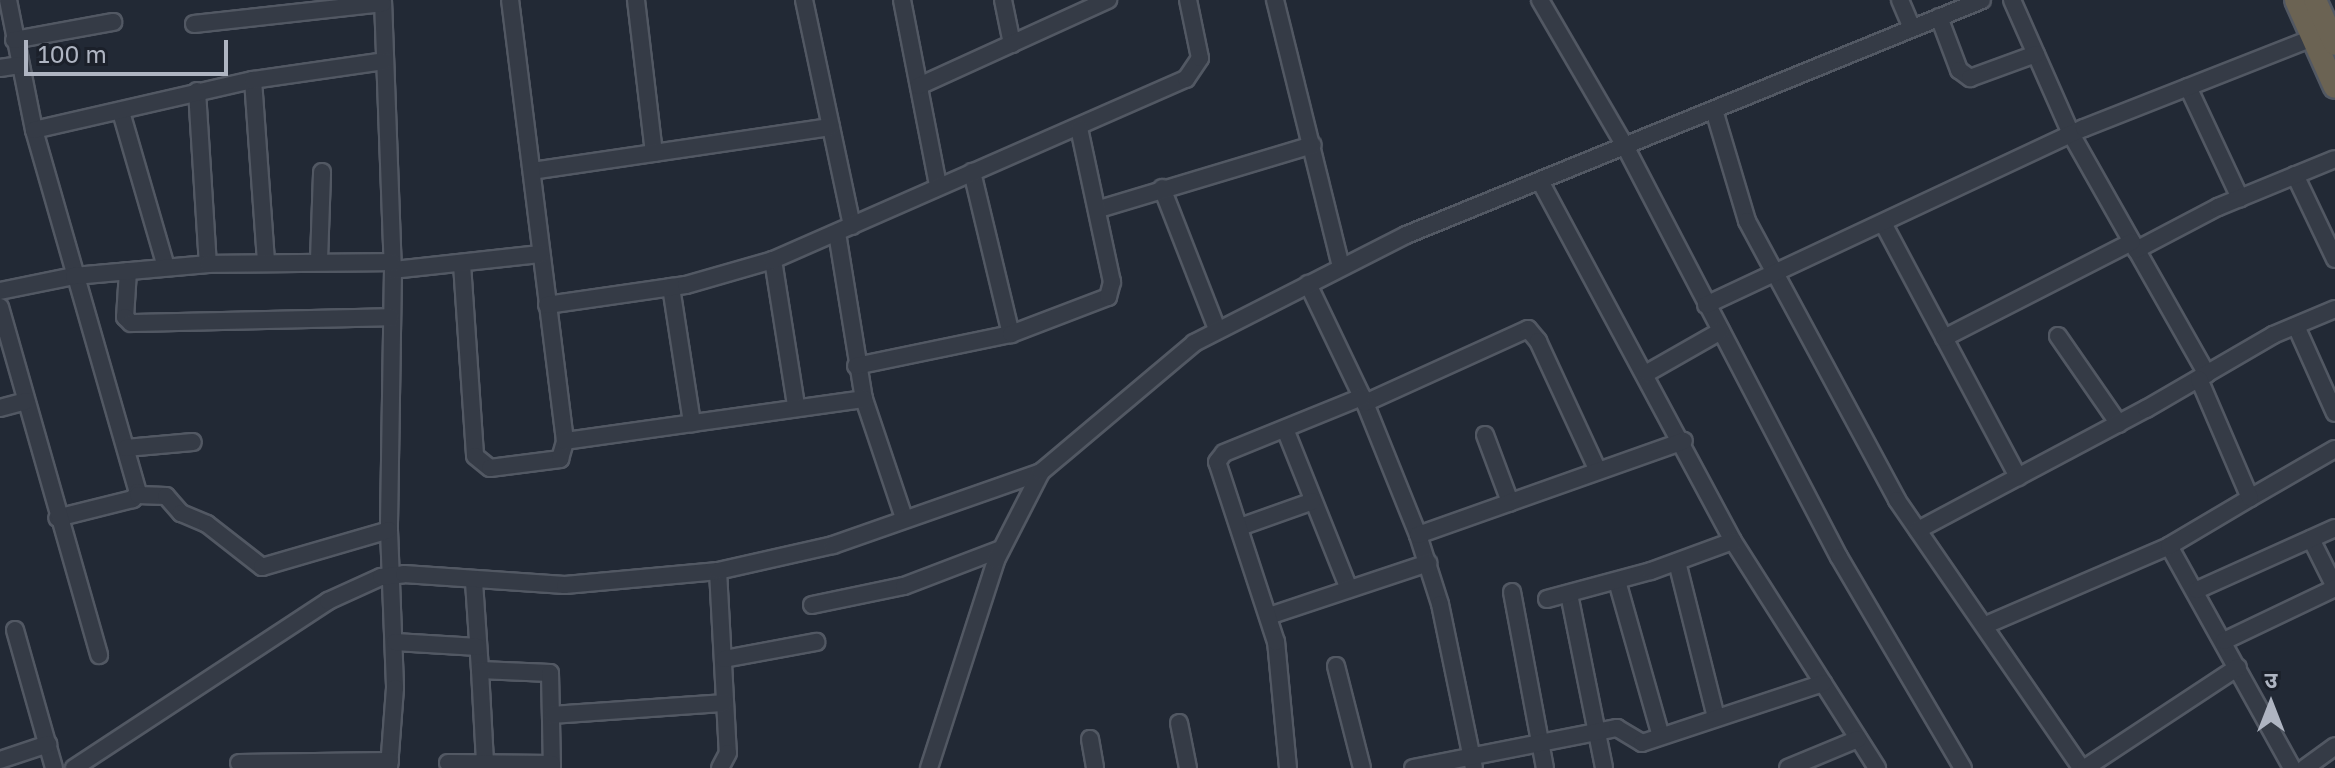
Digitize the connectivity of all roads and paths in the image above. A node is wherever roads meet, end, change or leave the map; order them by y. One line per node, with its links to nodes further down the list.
1 (8, 0): 21 (street)
2 (510, 0): 43 (street)
3 (636, 0): 41 (street)
4 (804, 0): 35 (street)
5 (902, 0): 29 (street)
6 (1003, 0): 23 (street)
7 (1108, 0): 23 (street)
8 (1188, 0): 36 (street)
9 (1275, 0): 39 (street)
10 (1540, 0): 40 (street)
11 (1900, 0): 20 (street)
12 (1982, 0): 17 (street)
13 (2012, 0): 24 (street)
14 (2296, 0): 22 (highway)
15 (2315, 0): 22 (highway)
16 (383, 1): 19 (street); 25 (street)
17 (1939, 17): 20 (street); 24 (street)
18 (113, 22): 21 (street)
19 (194, 24)
20 (1912, 28): 33 (street)
21 (14, 40): 26 (street)
22 (2324, 41): 30 (street); 31 (highway)
23 (1012, 44): 29 (street)
24 (2036, 54): 38 (street)
25 (385, 61): 28 (street); 62 (street)
26 (19, 65): 27 (street); 37 (street)
27 (0, 68)
28 (253, 80): 32 (street); 59 (street)
29 (919, 86): 48 (street)
30 (2188, 87): 38 (street); 50 (street)
31 (2335, 87)
32 (197, 91): 34 (street); 60 (street)
33 (1714, 110): 40 (street); 66 (street)
34 (121, 112): 37 (street); 63 (street)
35 (831, 127): 41 (street); 53 (street)
36 (1079, 128): 45 (street); 51 (street)
37 (34, 130): 67 (street)
38 (2071, 134): 52 (street); 54 (street)
39 (1313, 145): 49 (street); 64 (street)
40 (1625, 146): 47 (street); 72 (street)
41 (654, 153): 43 (street)
42 (2335, 159): 46 (street)
43 (532, 171): 55 (street)
44 (322, 172): 57 (street)
45 (972, 172): 48 (street); 79 (street)
46 (2295, 175): 50 (street); 56 (street)
47 (1540, 181): 64 (street); 83 (street)
48 (938, 186): 53 (street)
49 (1162, 188): 51 (street); 77 (street)
50 (2240, 198): 54 (street)
51 (1099, 209): 79 (street)
52 (1883, 223): 66 (street); 81 (street)
53 (845, 230): 58 (street); 82 (street)
54 (2134, 246): 81 (street); 84 (street)
55 (541, 254): 61 (street); 71 (street)
56 (2335, 259)
57 (319, 260): 59 (street); 62 (street)
58 (773, 260): 69 (street); 88 (street)
59 (266, 263): 60 (street)
60 (208, 264): 63 (street)
61 (462, 264): 62 (street); 95 (street)
62 (392, 266): 75 (street)
63 (166, 267): 65 (street)
64 (1341, 267): 68 (street)
65 (128, 271): 67 (street); 75 (street)
66 (1777, 274): 72 (street); 112 (street)
67 (74, 276): 70 (street); 98 (street)
68 (1308, 284): 77 (street); 86 (street)
69 (671, 287): 71 (street); 91 (street)
70 (0, 291)
71 (547, 305): 95 (street)
72 (1706, 305): 78 (street)
73 (0, 307): 87 (street)
74 (2335, 309): 76 (street)
75 (391, 317): 111 (street)
76 (2296, 326): 84 (street); 90 (street)
77 (1217, 329): 101 (street)
78 (1721, 331): 83 (street); 175 (street)
79 (1011, 334): 82 (street)
80 (2058, 336): 92 (street)
81 (1944, 338): 102 (street)
82 (856, 366): 85 (street)
83 (1647, 373): 96 (street)
84 (2203, 376): 92 (street); 104 (street)
85 (864, 399): 88 (street); 108 (street)
86 (1364, 400): 93 (street); 100 (street); 113 (street)
87 (26, 401): 89 (street); 107 (street)
88 (796, 406): 91 (street)
89 (0, 408)
90 (2335, 413)
91 (692, 423): 95 (street)
92 (2119, 424): 102 (street)
93 (1285, 429): 105 (street); 109 (street)
94 (1485, 435): 106 (street)
95 (565, 441)
96 (1684, 441): 100 (street); 115 (street)
97 (193, 442): 98 (street)
98 (126, 448): 103 (street)
99 (2335, 449): 104 (street)
100 (1598, 471): 106 (street)
101 (1041, 472): 108 (street); 117 (street)
102 (2018, 477): 112 (street)
103 (138, 495): 107 (street); 111 (street)
104 (2250, 498): 116 (street)
105 (1313, 501): 109 (street); 125 (street)
106 (1510, 502): 113 (street)
107 (57, 518): 138 (street)
108 (904, 518): 120 (street)
109 (1240, 527): 131 (street)
110 (2335, 528): 114 (street)
111 (389, 530): 121 (street)
112 (1918, 530): 132 (street)
113 (1418, 535): 119 (street)
114 (2311, 539): 124 (street); 126 (street)
115 (1733, 541): 118 (street); 143 (street)
116 (2169, 546): 126 (street); 132 (street)
117 (1001, 549): 130 (street); 165 (street)
118 (1677, 562): 122 (street); 146 (street)
119 (1428, 563): 125 (street); 156 (street)
120 (718, 571): 123 (street); 139 (street)
121 (391, 575): 123 (street); 135 (street); 163 (street)
122 (1617, 581): 128 (street); 149 (street)
123 (474, 582): 137 (street)
124 (2335, 587): 134 (street)
125 (1349, 589): 131 (street)
126 (2197, 590): 134 (street)
127 (1512, 592): 152 (street)
128 (1569, 594): 129 (street); 148 (street)
129 (1547, 599)
130 (812, 605)
131 (1269, 616): 168 (street)
132 (1986, 625): 176 (street)
133 (15, 630): 153 (street)
134 (2224, 641): 141 (street)
135 (395, 642): 137 (street); 160 (street)
136 (816, 642): 139 (street)
137 (478, 647): 142 (street)
138 (99, 655)
139 (724, 659): 144 (street)
140 (1336, 666): 169 (street)
141 (2238, 667): 176 (street); 177 (street)
142 (480, 670): 145 (street); 159 (street)
143 (1823, 683): 146 (street); 151 (street)
144 (725, 703): 145 (street); 164 (street)
145 (552, 715): 161 (street)
146 (1716, 717): 149 (street)
147 (1179, 723): 167 (street)
148 (1596, 732): 149 (street); 152 (street); 172 (street)
149 (1661, 736)
150 (1090, 739): 166 (street)
151 (1858, 739): 173 (street); 174 (street)
152 (1538, 742): 156 (street); 171 (street)
153 (48, 744): 155 (street); 162 (street)
154 (2335, 746): 178 (street)
155 (0, 760)
156 (1472, 761): 170 (street)
157 (239, 763): 160 (street)
158 (448, 763): 159 (street)
159 (485, 763): 161 (street)
160 (389, 765)
161 (552, 766)
162 (54, 768)
163 (74, 768)
164 (720, 768)
165 (929, 768)
166 (1095, 768)
167 (1188, 768)
168 (1288, 768)
169 (1362, 768)
170 (1413, 768)
171 (1545, 768)
172 (1604, 768)
173 (1788, 768)
174 (1877, 768)
175 (1963, 768)
176 (2083, 768)
177 (2292, 768)
178 (2305, 768)

